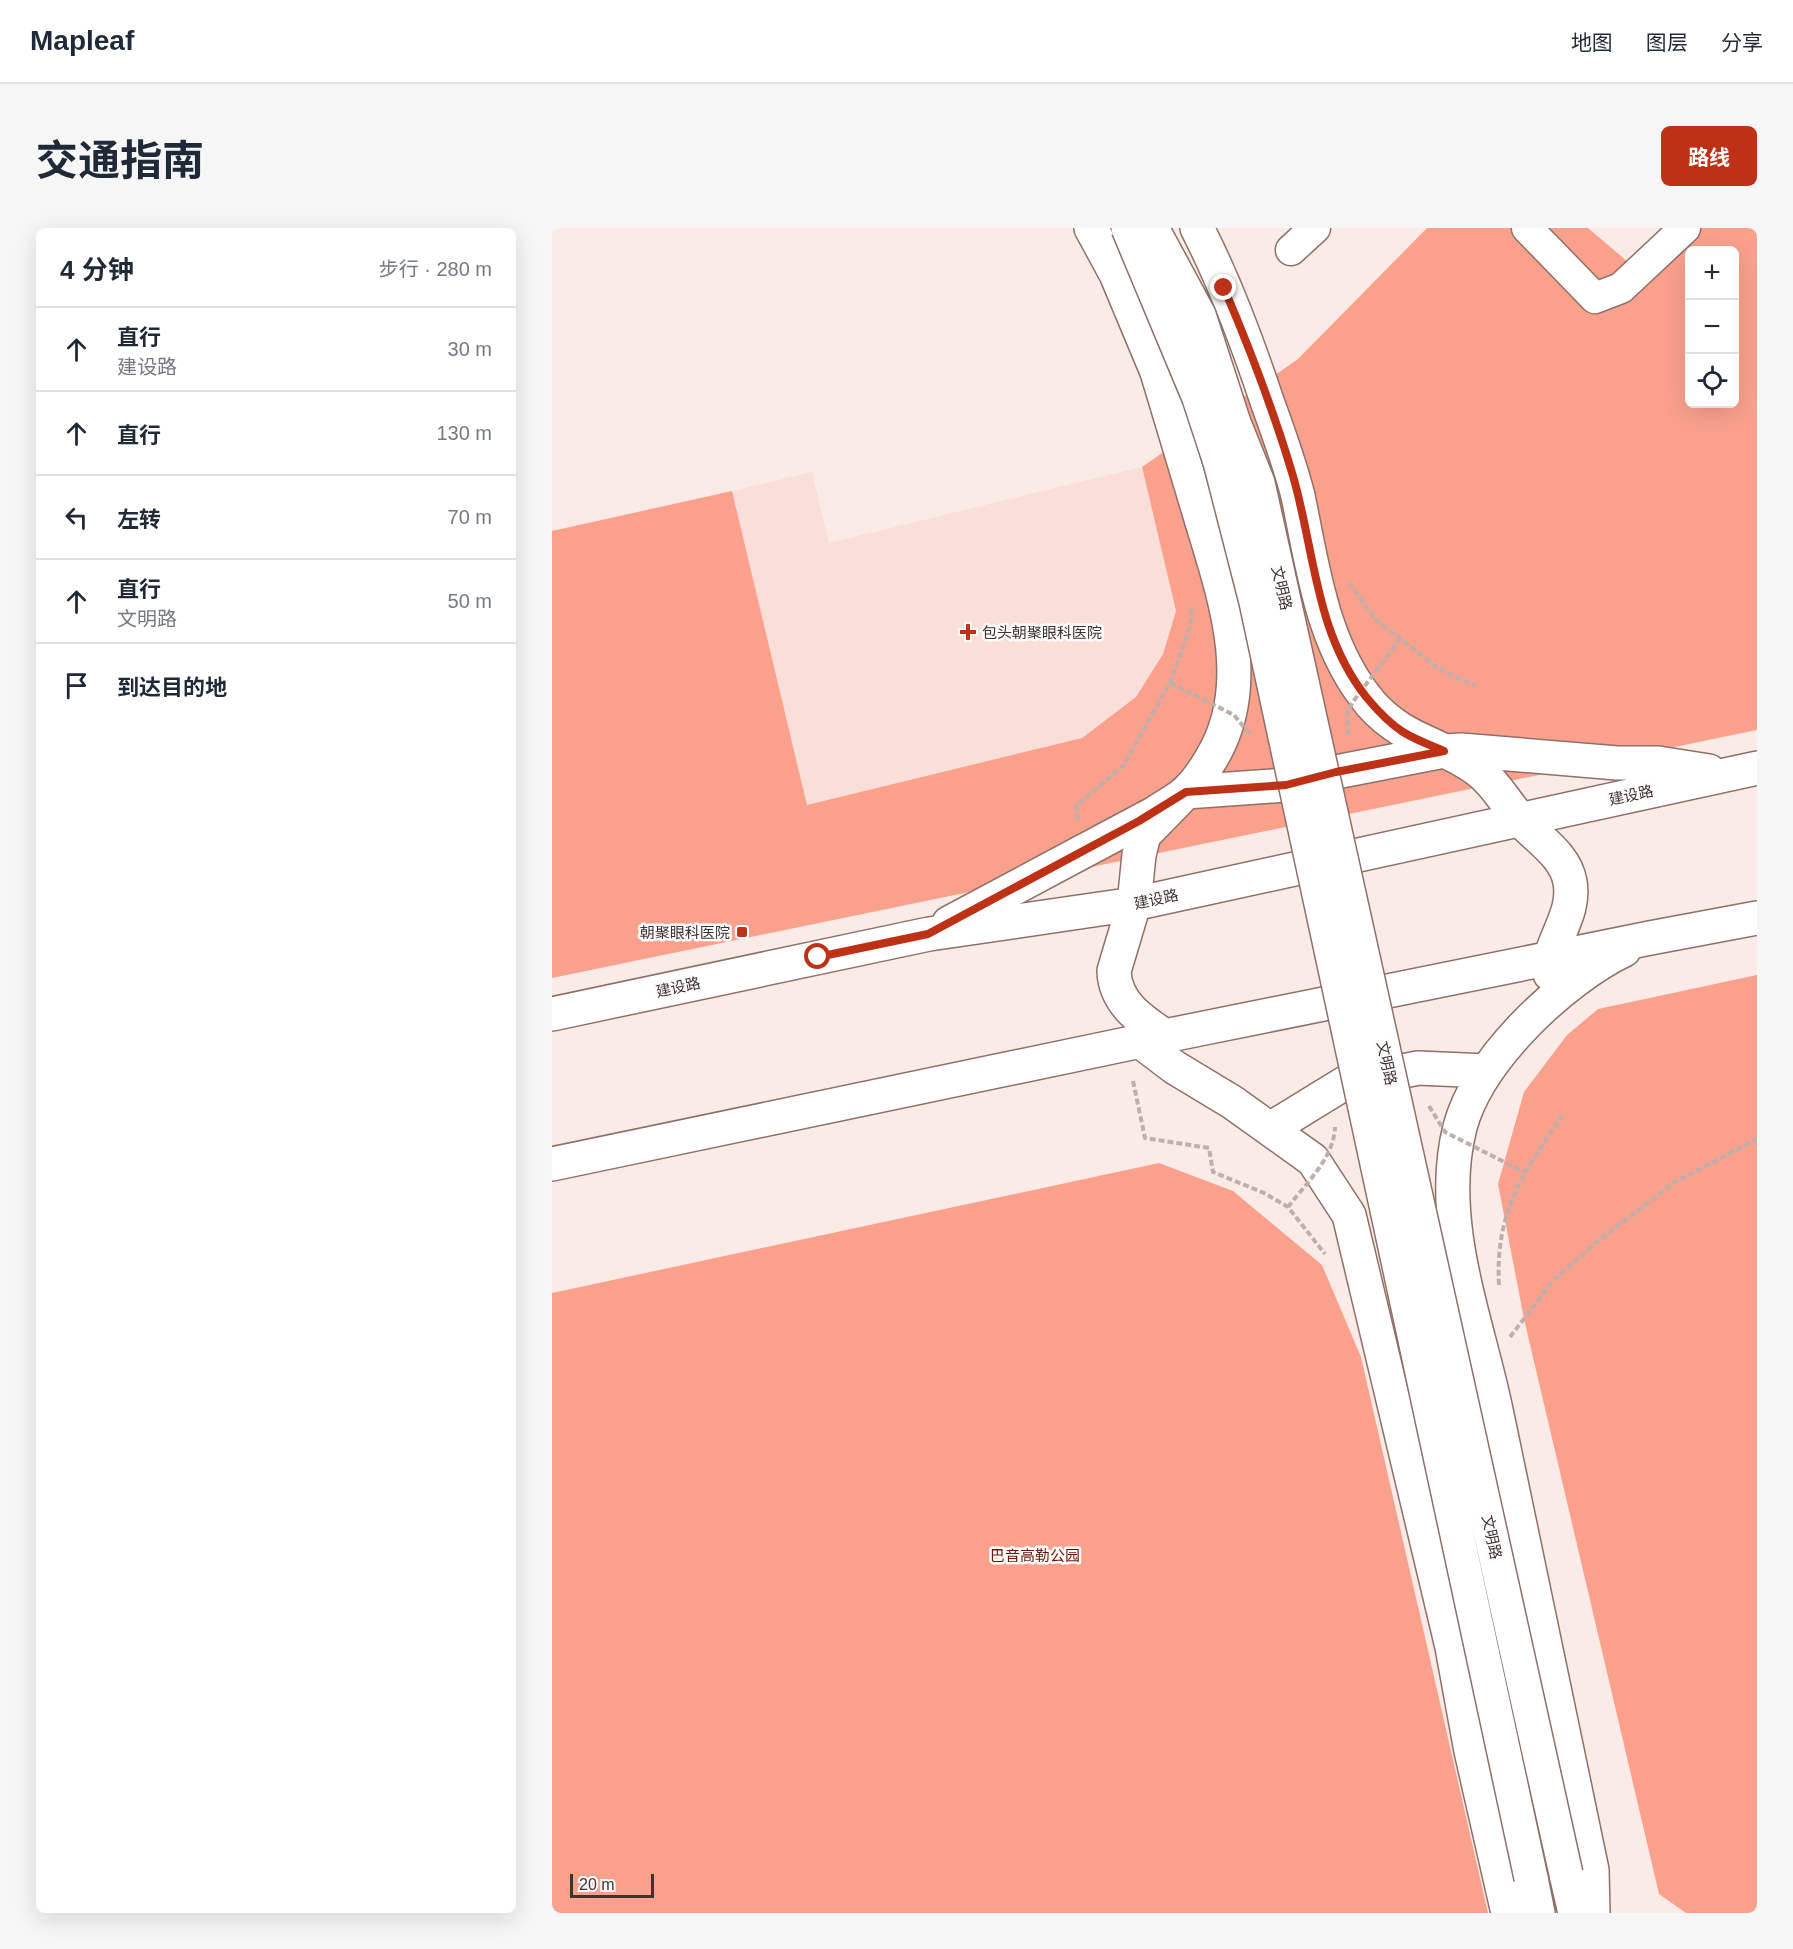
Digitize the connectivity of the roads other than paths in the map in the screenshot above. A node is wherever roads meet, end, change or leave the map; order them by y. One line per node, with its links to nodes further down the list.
1 (1091, 228): 11 (main road)
2 (1128, 228): 25 (main road, 文明路, bridge)
3 (1152, 228): 26 (main road, 文明路, bridge)
4 (1197, 228): 9 (main road)
5 (1315, 228): 8 (street)
6 (1527, 228): 7 (street)
7 (1685, 228)
8 (1291, 250)
9 (1444, 751): 10 (main road); 11 (main road); 12 (main road)
10 (1742, 771): 12 (main road, 建设路)
11 (1186, 792): 13 (main road); 15 (main road)
12 (1520, 820): 13 (main road, 建设路); 17 (main road)
13 (1134, 904): 15 (main road, 建设路); 20 (main road)
14 (1757, 918): 16 (main road)
15 (928, 934): 19 (main road, 建设路)
16 (1650, 938): 17 (main road); 18 (main road)
17 (1551, 957): 18 (main road); 20 (main road)
18 (1540, 1011): 21 (main road)
19 (552, 1014)
20 (1153, 1039): 22 (main road); 23 (main road)
21 (1487, 1071): 22 (main road); 27 (main road)
22 (1270, 1130): 24 (main road)
23 (552, 1164)
24 (1508, 1913)
25 (1538, 1913)
26 (1575, 1913)
27 (1593, 1913)

